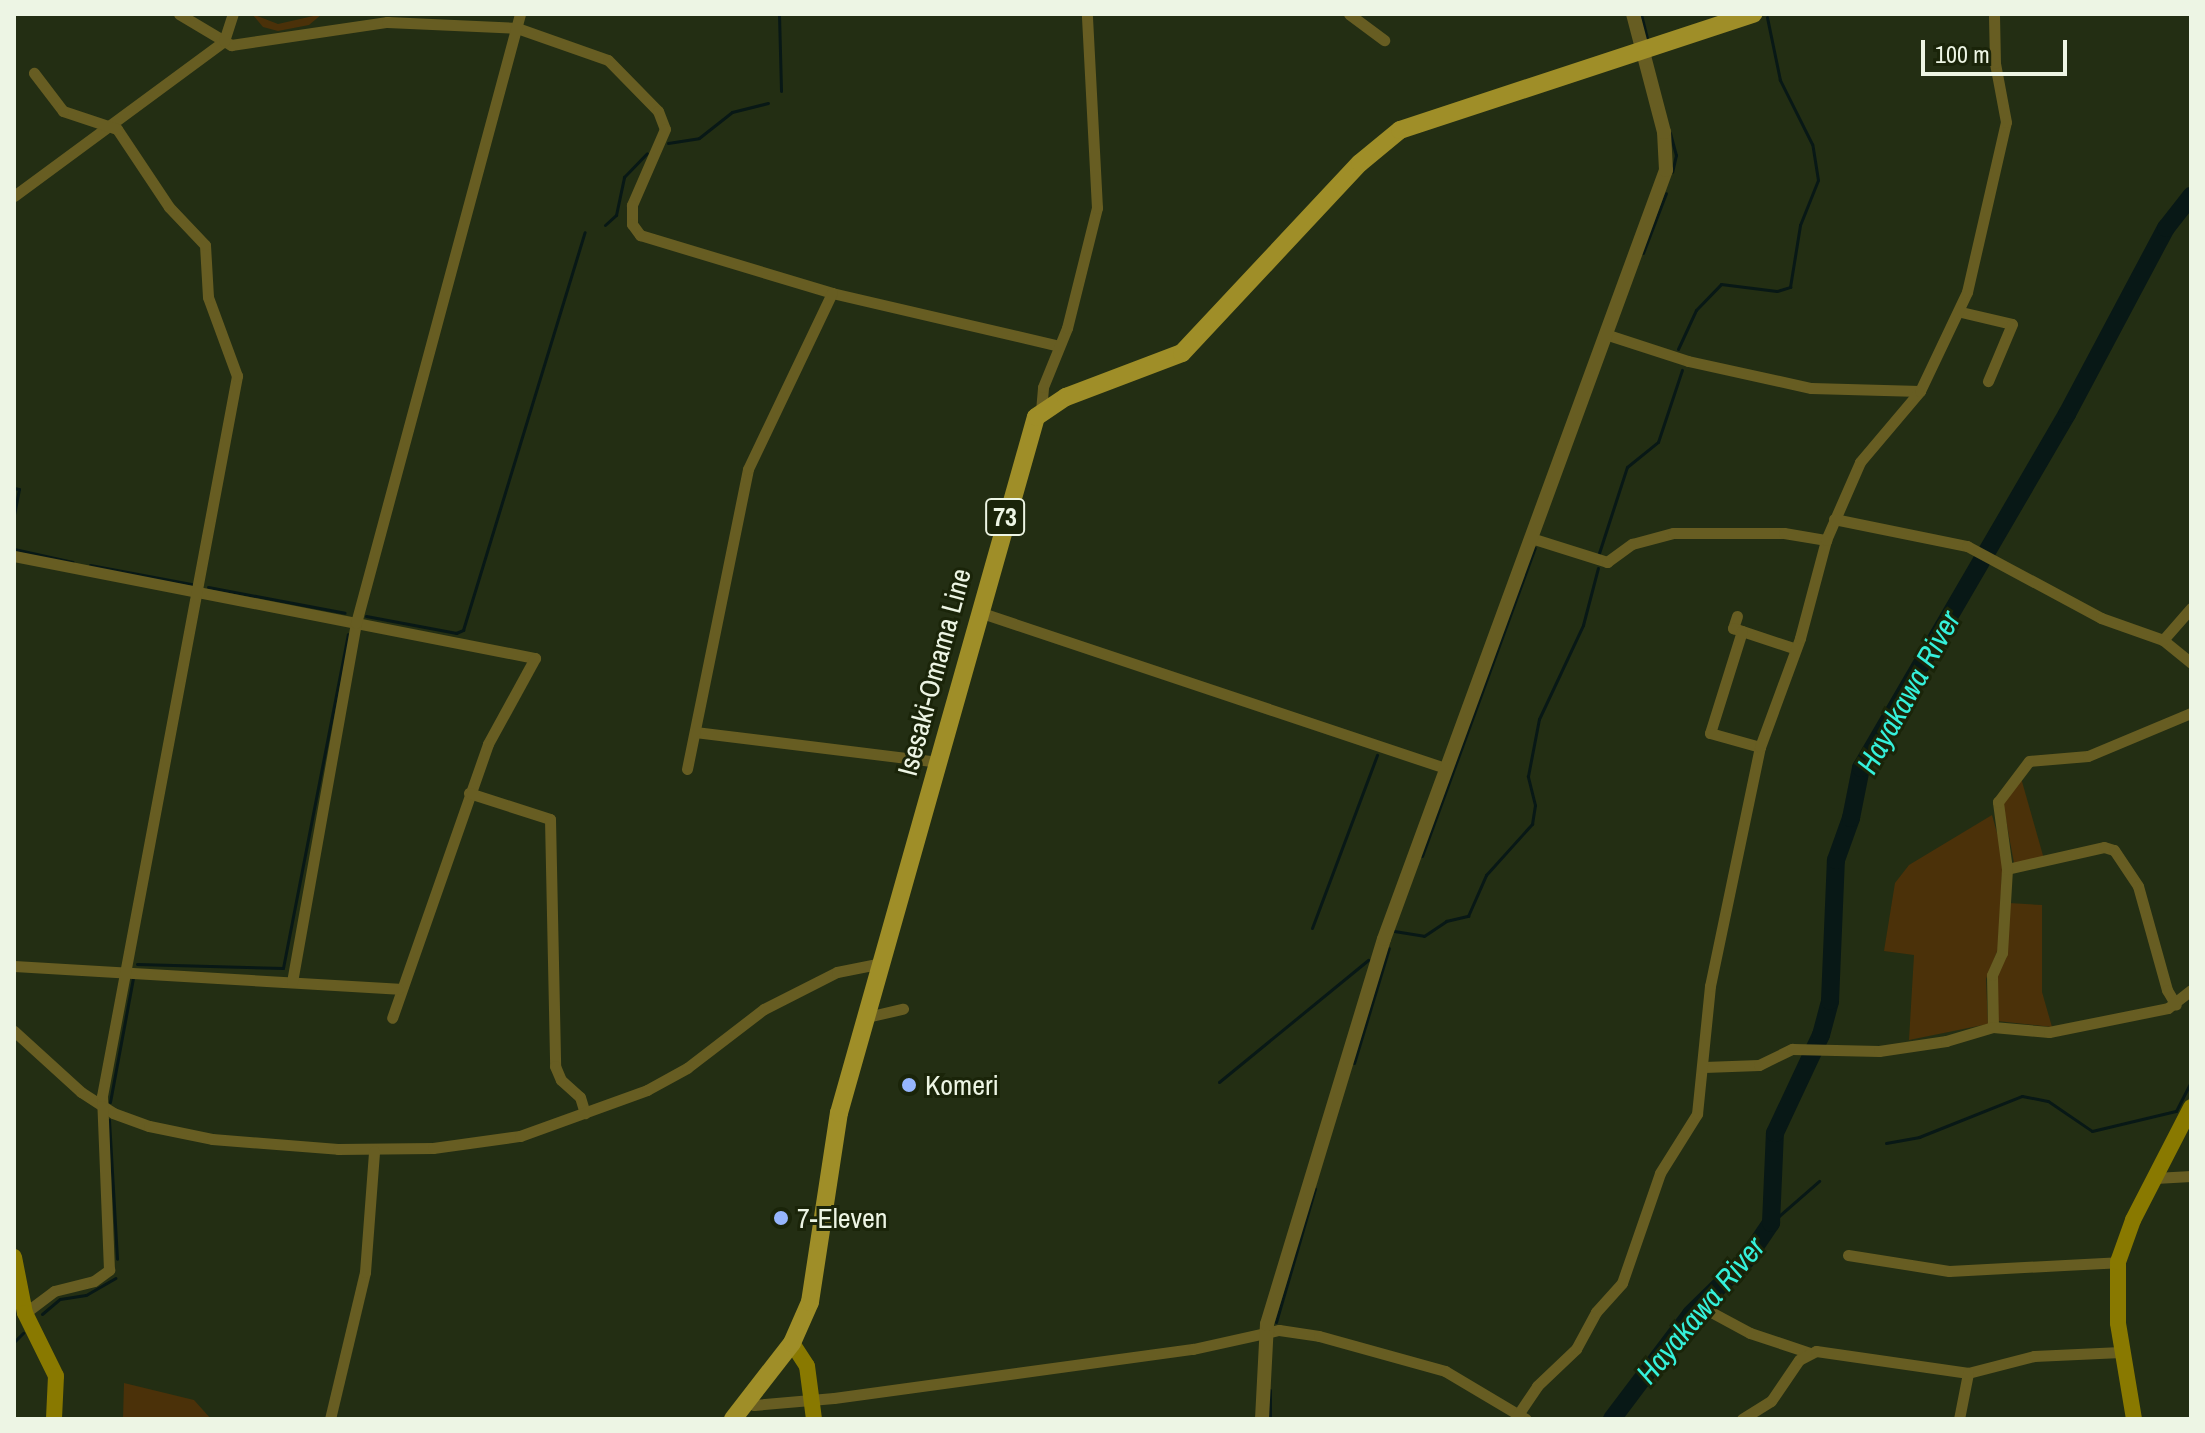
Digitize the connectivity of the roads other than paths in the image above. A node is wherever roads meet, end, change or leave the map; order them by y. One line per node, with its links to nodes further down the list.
1 (179, 14): 11 (street)
2 (233, 14): 11 (street)
3 (520, 14): 9 (street)
4 (1087, 14): 19 (street)
5 (1349, 14): 10 (street)
6 (1633, 14): 12 (street)
7 (1753, 14): 12 (main road)
8 (1994, 14): 17 (street)
9 (517, 28): 11 (street); 16 (street); 31 (street)
10 (1384, 40)
11 (224, 41): 14 (street)
12 (1642, 51): 18 (street); 22 (main road)
13 (34, 73): 14 (street)
14 (112, 125): 15 (street); 27 (street)
15 (14, 196)
16 (832, 293): 19 (street); 37 (street)
17 (1961, 312): 20 (street); 21 (street)
18 (1605, 334): 21 (street); 24 (street)
19 (1059, 346): 22 (street)
20 (1988, 381)
21 (1920, 391): 23 (street)
22 (1041, 411): 29 (main road, Isesaki-Omama Line / 73)
23 (1834, 519): 25 (street); 33 (street)
24 (1531, 538): 25 (street); 40 (street)
25 (1826, 540): 34 (street)
26 (14, 556): 27 (street)
27 (197, 592): 31 (street); 46 (street)
28 (2191, 608): 33 (street)
29 (979, 612): 39 (main road, Isesaki-Omama Line / 73); 40 (street)
30 (1737, 616): 32 (street)
31 (356, 623): 42 (street); 47 (street)
32 (1742, 631): 34 (street); 38 (street)
33 (2163, 640): 35 (street)
34 (1796, 649): 38 (street)
35 (2191, 663)
36 (2191, 713): 43 (street)
37 (695, 732): 39 (street); 41 (street)
38 (1760, 747): 55 (street)
39 (938, 762): 44 (main road, Isesaki-Omama Line / 73)
40 (1446, 768): 67 (street)
41 (687, 769)
42 (469, 793): 48 (street); 58 (street)
43 (2007, 869): 49 (street); 53 (street)
44 (882, 963): 51 (main road, Isesaki-Omama Line / 73); 58 (street)
45 (14, 966): 46 (street)
46 (127, 972): 47 (street); 56 (street)
47 (292, 982): 48 (street)
48 (398, 989): 52 (street)
49 (2186, 999): 53 (street)
50 (903, 1009): 51 (street)
51 (867, 1017): 68 (main road, Isesaki-Omama Line / 73)
52 (392, 1018)
53 (1993, 1027): 55 (street)
54 (14, 1031): 56 (street)
55 (1704, 1067): 74 (street)
56 (101, 1106): 59 (street); 66 (street)
57 (2191, 1107): 61 (main road)
58 (585, 1113): 59 (street)
59 (374, 1151): 76 (street)
60 (2191, 1176): 61 (street)
61 (2155, 1178): 64 (main road)
62 (1848, 1255): 64 (street)
63 (14, 1257): 66 (main road)
64 (2118, 1262): 69 (main road)
65 (1711, 1312): 70 (street)
66 (25, 1313): 75 (main road)
67 (1265, 1332): 72 (street); 74 (street); 79 (street)
68 (792, 1343): 72 (main road); 73 (main road, Isesaki-Omama Line / 73)
69 (2121, 1352): 71 (street); 82 (main road)
70 (1810, 1353): 71 (street); 80 (street)
71 (1968, 1373): 81 (street)
72 (812, 1401): 73 (street); 78 (main road)
73 (745, 1402): 77 (main road, Isesaki-Omama Line / 73)
74 (1520, 1417)
75 (54, 1419)
76 (330, 1419)
77 (733, 1419)
78 (814, 1419)
79 (1262, 1419)
80 (1742, 1419)
81 (1959, 1419)
82 (2134, 1419)

